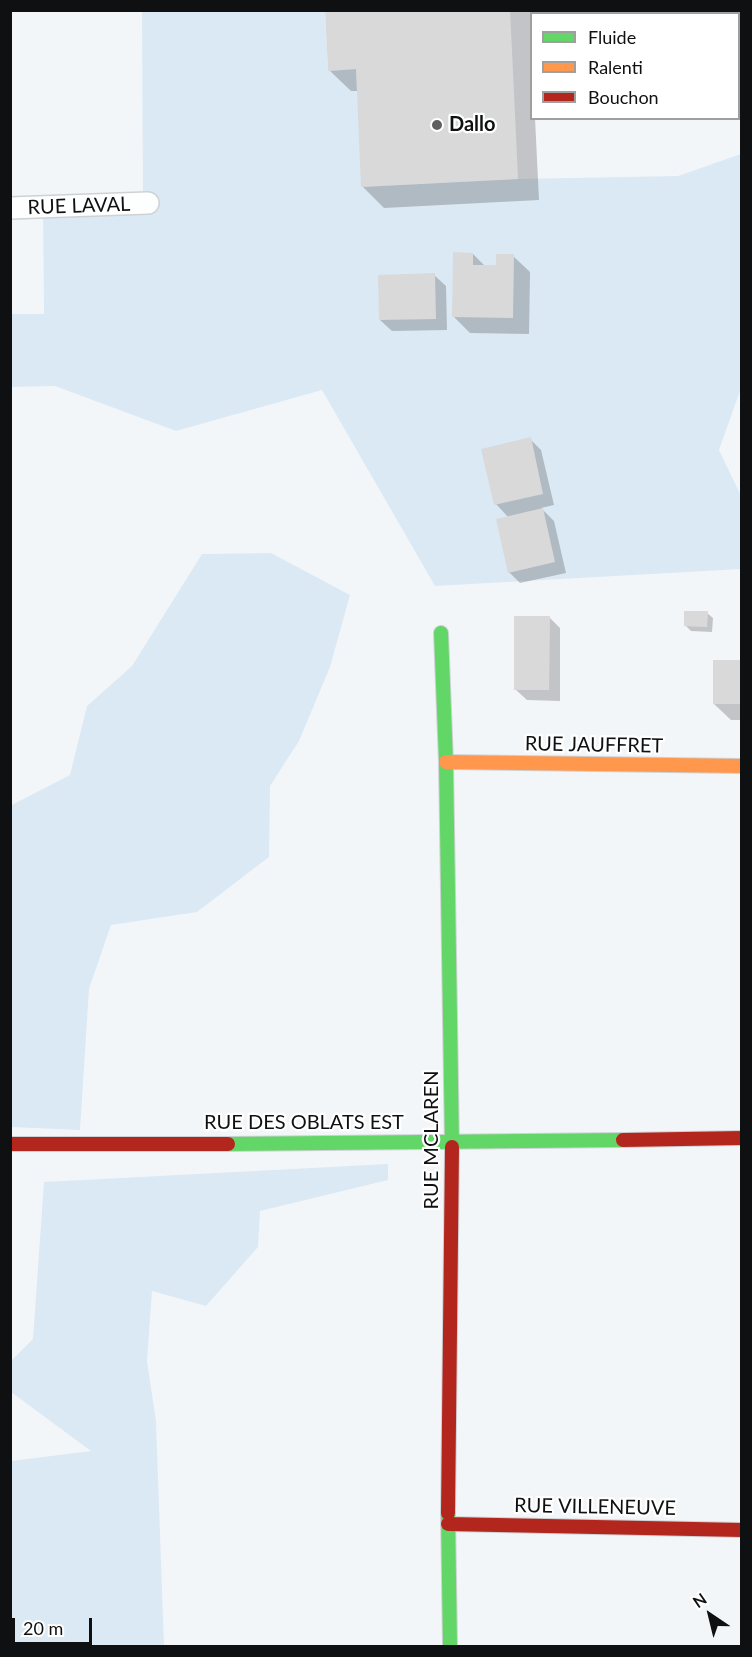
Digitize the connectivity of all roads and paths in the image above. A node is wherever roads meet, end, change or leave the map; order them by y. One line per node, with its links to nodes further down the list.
1 (148, 203): 2 (street, RUE LAVAL)
2 (10, 208)
3 (441, 633): 4 (street, RUE MCLAREN)
4 (446, 762): 5 (street, RUE JAUFFRET); 7 (street, RUE MCLAREN)
5 (741, 766)
6 (741, 1138): 7 (street, RUE DES OBLATS EST)
7 (452, 1143): 8 (street, RUE DES OBLATS EST); 9 (street, RUE MCLAREN)
8 (10, 1144)
9 (448, 1524): 10 (street, RUE VILLENEUVE); 11 (street, RUE MCLAREN)
10 (741, 1530)
11 (450, 1647)

